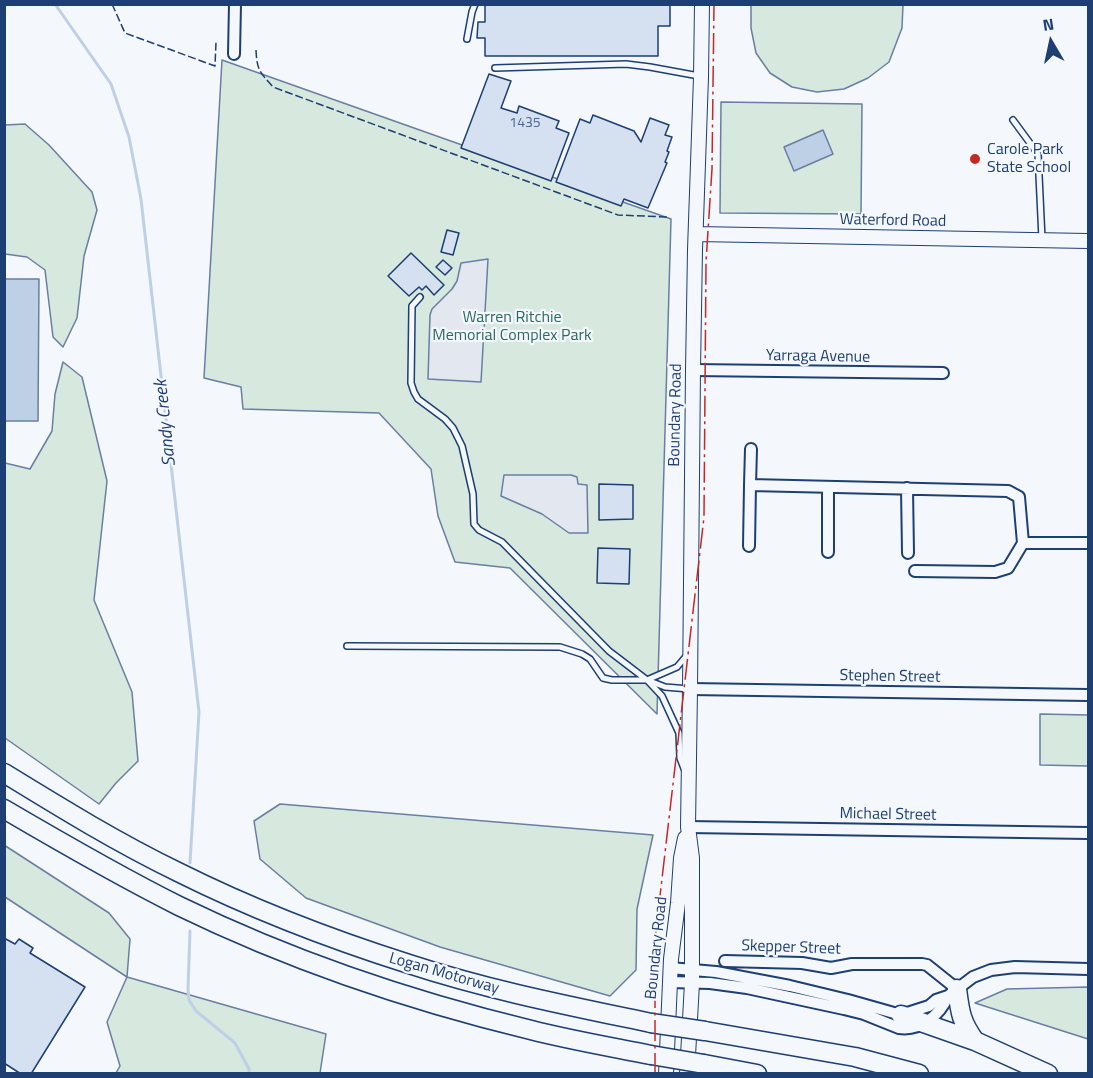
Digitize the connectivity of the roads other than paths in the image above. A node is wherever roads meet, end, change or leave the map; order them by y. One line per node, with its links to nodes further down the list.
1 (235, 4): 5 (street)
2 (474, 4): 4 (lane)
3 (702, 4): 7 (main road, Boundary Road)
4 (467, 39)
5 (234, 54)
6 (495, 68): 7 (lane)
7 (701, 77): 9 (main road, Boundary Road)
8 (1013, 120): 10 (lane)
9 (696, 234): 10 (main road, Waterford Road); 13 (main road, Boundary Road)
10 (1042, 240): 11 (main road, Waterford Road)
11 (1089, 241)
12 (420, 297): 27 (lane)
13 (693, 370): 14 (street, Yarraga Avenue); 26 (main road, Boundary Road)
14 (943, 373)
15 (751, 448): 16 (street)
16 (750, 485): 17 (street); 21 (street)
17 (828, 486): 18 (street); 22 (street)
18 (907, 488): 19 (street); 23 (street)
19 (1023, 543): 20 (street); 24 (street)
20 (1089, 543)
21 (749, 546)
22 (828, 552)
23 (908, 553)
24 (915, 571)
25 (347, 646): 27 (lane)
26 (691, 651): 27 (lane); 28 (main road, Boundary Road)
27 (647, 680): 28 (lane); 31 (lane)
28 (690, 689): 29 (street, Stephen Street); 31 (main road, Boundary Road)
29 (1089, 695)
30 (4, 773): 46 (highway, Logan Motorway, bridge)
31 (688, 781): 33 (main road, Boundary Road)
32 (4, 809): 45 (highway, Logan Motorway, bridge)
33 (688, 827): 34 (street, Michael Street); 37 (main road, Boundary Road); 38 (main road, Boundary Road)
34 (1089, 833)
35 (724, 961): 39 (street, Skepper Street)
36 (1089, 969): 39 (street)
37 (669, 975): 38 (street); 43 (main road, Boundary Road)
38 (692, 976): 40 (street); 41 (street); 44 (main road, Boundary Road)
39 (952, 992): 40 (street); 41 (street); 42 (highway)
40 (901, 1015): 41 (highway)
41 (925, 1023): 42 (highway)
42 (975, 1041): 47 (highway)
43 (666, 1074)
44 (687, 1074)
45 (757, 1074)
46 (919, 1074)
47 (1048, 1074)

